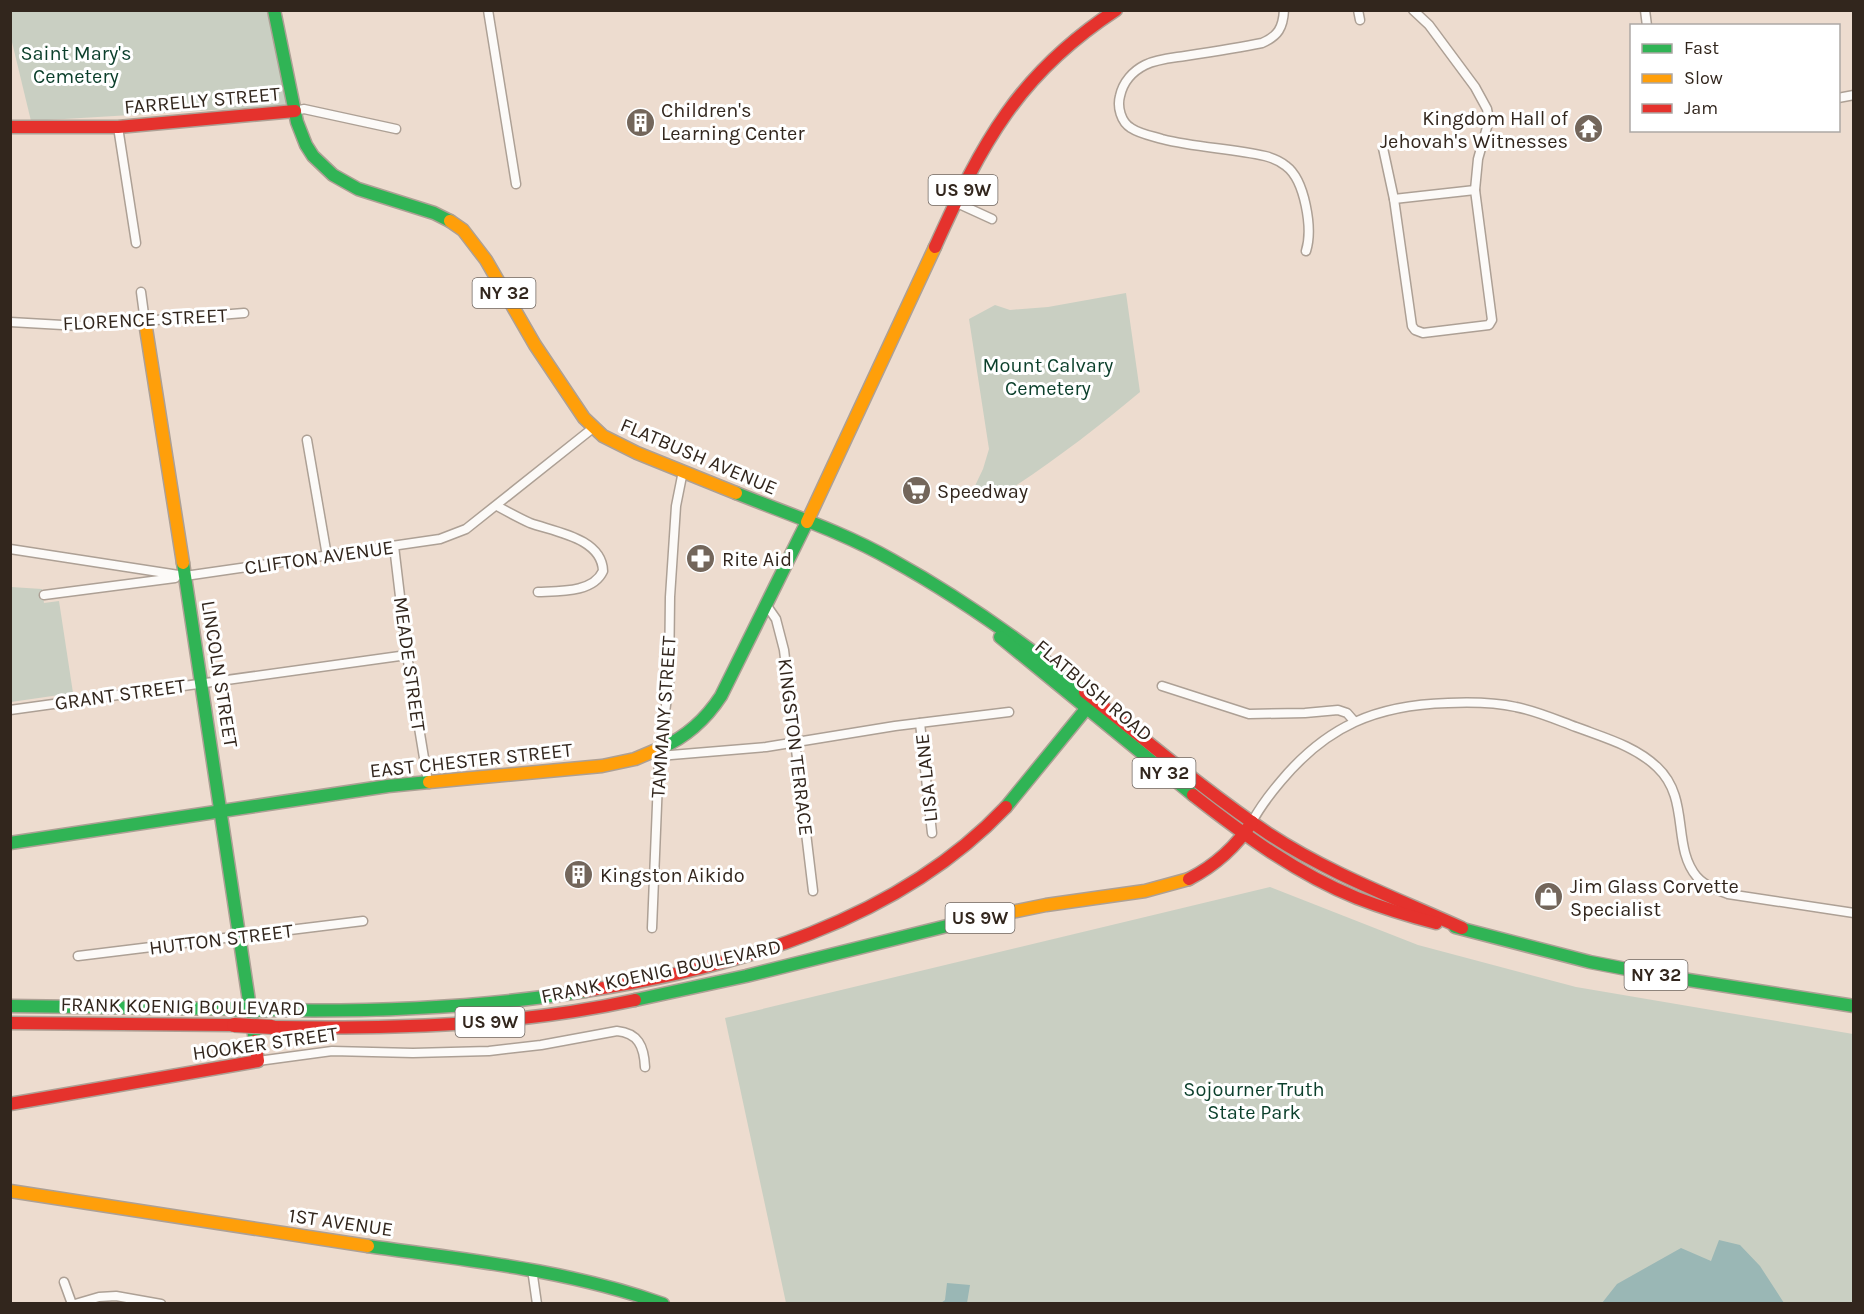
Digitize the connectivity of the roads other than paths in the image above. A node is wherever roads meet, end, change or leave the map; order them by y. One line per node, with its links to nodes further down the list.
1 (274, 10): 6 (main road, FLATBUSH AVENUE / NY 32)
2 (488, 10): 11 (street)
3 (1116, 10): 14 (main road, US 9W)
4 (1284, 10): 17 (street)
5 (1413, 10): 12 (street)
6 (295, 111): 8 (main road, FARRELLY STREET); 9 (street, FARRELLY STREET); 22 (main road, FLATBUSH AVENUE / NY 32)
7 (10, 127): 8 (main road, FARRELLY STREET)
8 (118, 127): 16 (street)
9 (396, 129)
10 (1383, 148): 13 (street)
11 (516, 184)
12 (1475, 190): 13 (street); 13 (street)
13 (1394, 199)
14 (957, 203): 15 (street); 26 (main road, US 9W)
15 (992, 219)
16 (136, 243)
17 (1305, 251)
18 (141, 292): 21 (street, LINCOLN STREET)
19 (244, 313): 21 (street, FLORENCE STREET)
20 (10, 322): 21 (street, FLORENCE STREET)
21 (145, 322): 31 (main road, LINCOLN STREET)
22 (593, 428): 24 (main road, FLATBUSH AVENUE / NY 32); 25 (street, CLIFTON AVENUE)
23 (308, 440): 30 (street)
24 (683, 471): 26 (main road, FLATBUSH AVENUE / NY 32); 46 (street, TAMMANY STREET)
25 (497, 506): 27 (street, CLIFTON AVENUE); 32 (street)
26 (807, 522): 29 (main road, FLATBUSH AVENUE); 35 (main road, EAST CHESTER STREET)
27 (394, 546): 30 (street, CLIFTON AVENUE); 36 (street, MEADE STREET)
28 (10, 549): 31 (street, CLIFTON AVENUE)
29 (876, 551): 34 (main road, FLATBUSH ROAD)
30 (327, 556): 31 (street, CLIFTON AVENUE)
31 (184, 576): 33 (street); 37 (main road, LINCOLN STREET)
32 (538, 592)
33 (44, 595)
34 (960, 603): 39 (main road, FLATBUSH ROAD); 40 (main road, FLATBUSH ROAD)
35 (767, 606): 45 (street, KINGSTON TERRACE); 46 (main road, EAST CHESTER STREET)
36 (407, 655): 37 (street, GRANT STREET); 47 (street, MEADE STREET)
37 (202, 683): 41 (street, GRANT STREET); 48 (main road, LINCOLN STREET)
38 (1162, 686): 43 (street)
39 (1103, 705): 40 (main road); 49 (main road, FLATBUSH ROAD)
40 (1086, 709): 51 (main road, FLATBUSH ROAD / NY 32); 60 (main road, FRANK KOENIG BOULEVARD / US 9W, bridge)
41 (10, 710)
42 (1009, 712): 44 (street, EAST CHESTER STREET)
43 (1354, 721): 49 (street); 54 (street)
44 (920, 723): 45 (street, EAST CHESTER STREET); 50 (street, LISA LANE)
45 (796, 742): 46 (street, EAST CHESTER STREET); 53 (street, KINGSTON TERRACE)
46 (660, 753): 47 (main road, EAST CHESTER STREET); 56 (street, TAMMANY STREET)
47 (428, 782): 48 (main road, EAST CHESTER STREET)
48 (221, 812): 52 (main road, EAST CHESTER STREET); 58 (main road, LINCOLN STREET)
49 (1252, 822): 51 (main road, FRANK KOENIG BOULEVARD / US 9W); 57 (main road, FLATBUSH ROAD / NY 32)
50 (932, 833)
51 (1245, 835): 57 (main road, FLATBUSH ROAD / NY 32); 62 (main road, FRANK KOENIG BOULEVARD / US 9W, bridge)
52 (10, 843)
53 (813, 891)
54 (1854, 913)
55 (363, 921): 58 (street, HUTTON STREET)
56 (652, 928)
57 (1462, 928): 61 (main road, FLATBUSH ROAD / NY 32)
58 (240, 937): 59 (street, HUTTON STREET); 63 (main road, LINCOLN STREET)
59 (78, 956)
60 (10, 1006)
61 (1854, 1006)
62 (10, 1023)
63 (258, 1061): 64 (street, HOOKER STREET); 65 (main road, HOOKER STREET)
64 (645, 1067)
65 (10, 1104)
66 (10, 1191): 67 (main road, 1ST AVENUE)
67 (532, 1269): 71 (street); 72 (main road, 1ST AVENUE)
68 (63, 1281): 69 (street)
69 (74, 1304): 70 (street)
70 (161, 1304)
71 (537, 1304)
72 (663, 1304)

